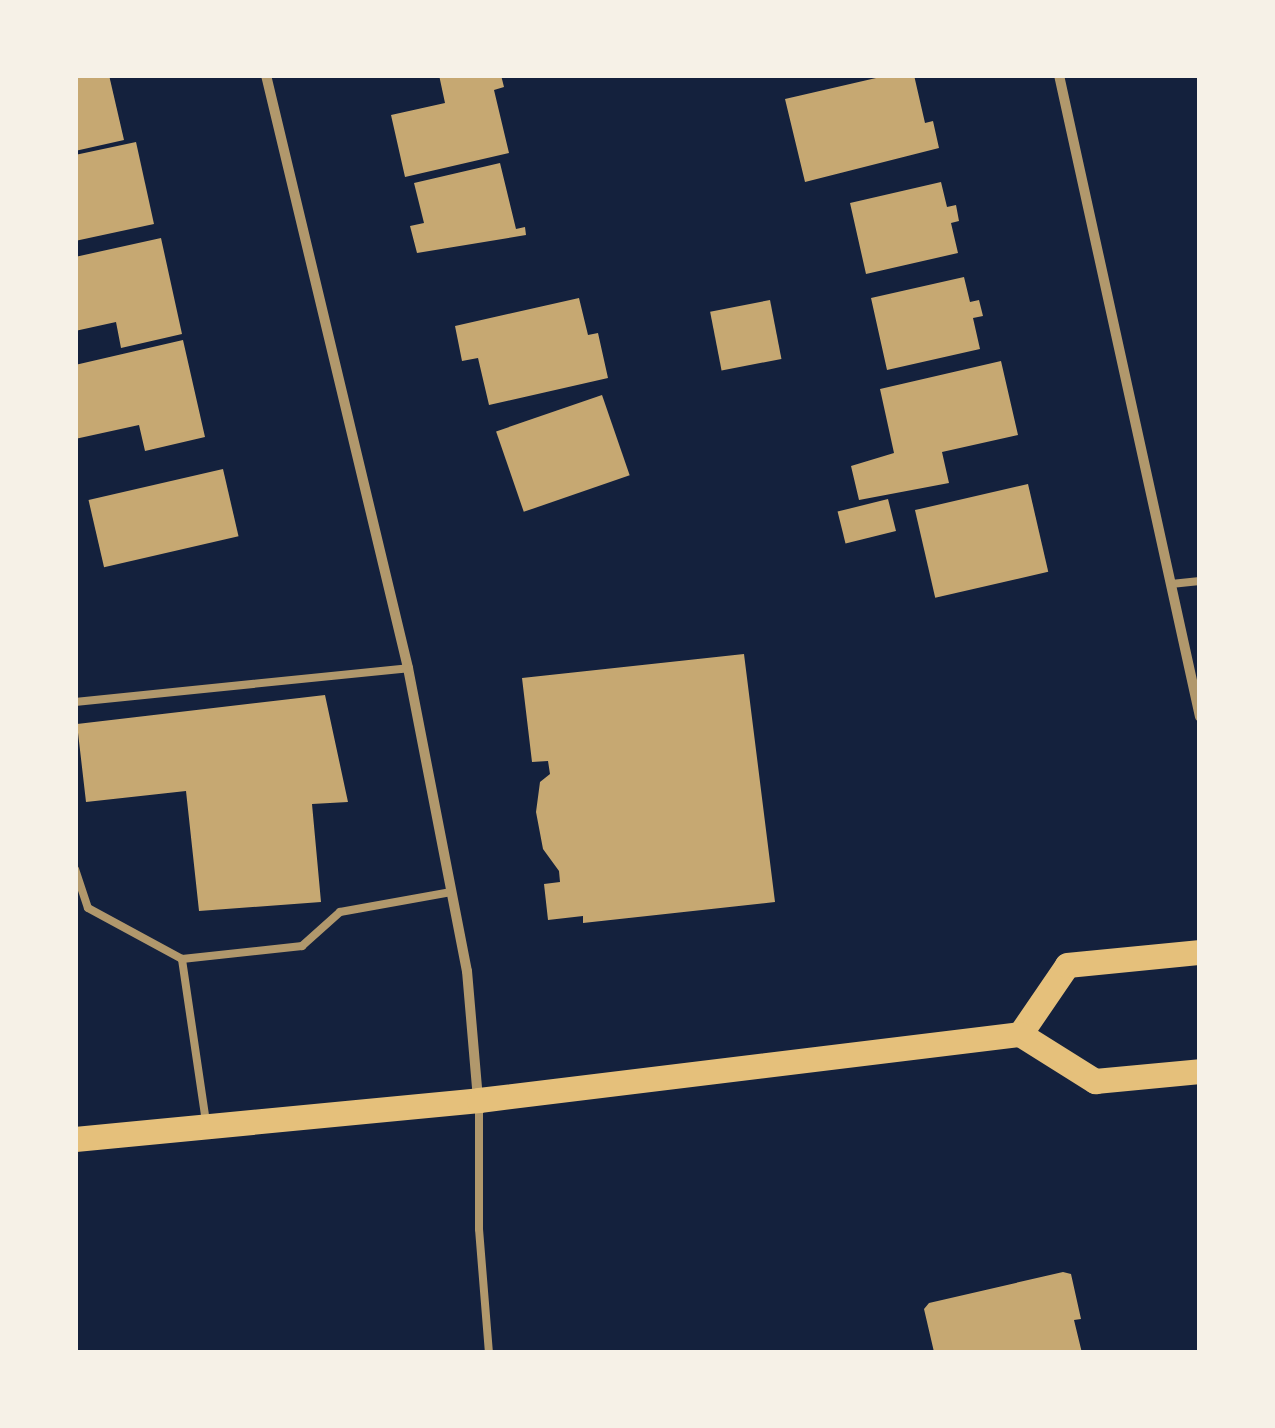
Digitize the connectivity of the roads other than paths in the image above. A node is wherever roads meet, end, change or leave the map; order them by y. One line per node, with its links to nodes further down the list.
1 (266, 75): 5 (street)
2 (1059, 75): 4 (street)
3 (1200, 581): 4 (lane)
4 (1170, 584): 7 (street)
5 (408, 668): 6 (lane); 9 (street)
6 (75, 702)
7 (1200, 718)
8 (75, 869): 11 (lane)
9 (451, 892): 11 (lane); 14 (street)
10 (1200, 952): 12 (main road)
11 (182, 958): 15 (lane)
12 (1020, 1034): 13 (main road); 14 (main road)
13 (1200, 1071)
14 (478, 1100): 15 (main road); 17 (lane)
15 (207, 1126): 16 (main road)
16 (75, 1139)
17 (489, 1353)

